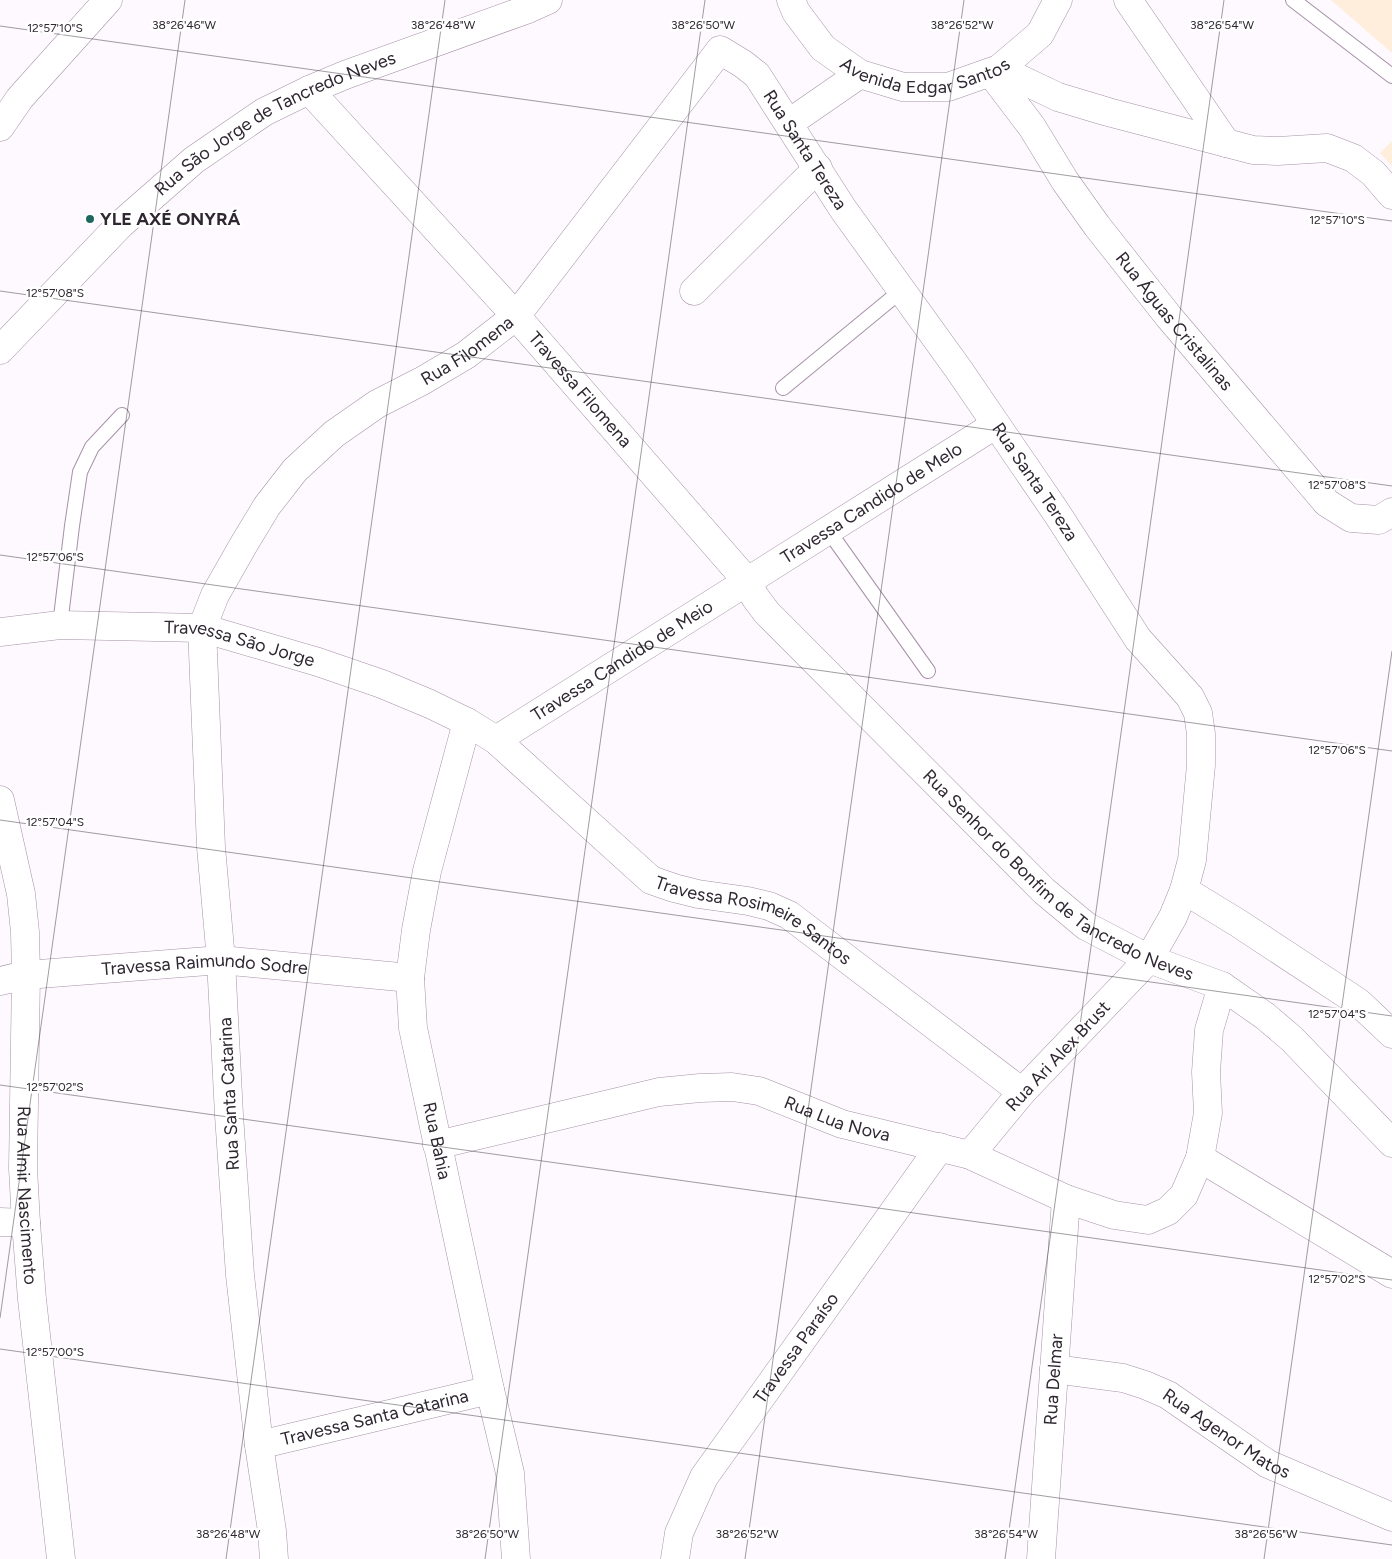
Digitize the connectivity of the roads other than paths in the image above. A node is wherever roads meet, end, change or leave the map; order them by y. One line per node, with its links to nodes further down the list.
1 (108, 0): 13 (street)
2 (548, 0): 11 (street, Rua São Jorge de Tancredo Neves)
3 (791, 0): 9 (street, Avenida Edgar Santos)
4 (1058, 0): 8 (street, Avenida Edgar Santos)
5 (1128, 0): 14 (street)
6 (1293, 0): 10 (lane)
7 (720, 50): 12 (street, Rua Santa Tereza); 19 (street, Rua Filomena)
8 (995, 71): 9 (street, Avenida Edgar Santos); 14 (street); 24 (street, Rua Águas Cristalinas)
9 (860, 74): 12 (street)
10 (1392, 76)
11 (309, 90): 19 (street, Travessa Filomena); 20 (street, Rua São Jorge de Tancredo Neves)
12 (789, 123): 15 (street, Rua Santa Tereza)
13 (0, 127)
14 (1226, 143): 16 (street)
15 (818, 168): 17 (street, Rua Santa Tereza); 18 (street)
16 (1392, 195)
17 (902, 290): 21 (lane); 23 (street, Rua Santa Tereza)
18 (694, 291)
19 (516, 316): 26 (street, Travessa Filomena); 28 (street, Rua Filomena)
20 (0, 350)
21 (783, 388)
22 (122, 415): 27 (lane)
23 (995, 425): 25 (street, Travessa Candido de Melo); 34 (street, Rua Santa Tereza)
24 (1392, 512)
25 (828, 530): 26 (street, Travessa Candido de Melo); 30 (lane)
26 (747, 581): 32 (street, Travessa Candido de Meio); 35 (street, Rua Senhor do Bonfim de Tancredo Neves)
27 (60, 625): 28 (street, Travessa São Jorge); 29 (street, Travessa São Jorge)
28 (202, 628): 31 (street, Travessa São Jorge); 36 (street, Rua Santa Catarina)
29 (0, 632)
30 (928, 671)
31 (467, 722): 32 (street, Travessa Rosimeire Santos); 38 (street, Rua Bahia)
32 (496, 740): 42 (street, Travessa Rosimeire Santos)
33 (0, 800): 37 (street, Rua Almir Nascimento)
34 (1184, 890): 35 (street, Rua Santa Tereza); 41 (street)
35 (1149, 959): 40 (street, Rua Senhor do Bonfim de Tancredo Neves); 42 (street, Rua Ari Alex Brust)
36 (221, 960): 37 (street, Travessa Raimundo Sodre); 38 (street, Travessa Raimundo Sodre); 53 (street, Rua Santa Catarina)
37 (26, 975): 39 (street, Travessa Raimundo Sodre); 49 (street, Rua Almir Nascimento)
38 (410, 978): 44 (street, Rua Bahia)
39 (0, 981)
40 (1222, 986): 43 (street, Rua Senhor do Bonfim de Tancredo Neves); 47 (street, Rua Lua Nova)
41 (1392, 1034)
42 (1022, 1092): 46 (street, Rua Ari Alex Brust)
43 (1392, 1143)
44 (437, 1144): 45 (street, Rua Lua Nova); 52 (street, Rua Bahia)
45 (940, 1146): 46 (street, Rua Lua Nova); 58 (street, Travessa Paraíso)
46 (970, 1155): 48 (street, Rua Lua Nova)
47 (1200, 1158): 48 (street, Rua Lua Nova); 50 (street)
48 (1066, 1199): 51 (street, Rua Delmar)
49 (13, 1223): 55 (street, Rua Almir Nascimento)
50 (1392, 1274)
51 (1054, 1369): 54 (street, Rua Agenor Matos); 59 (street, Rua Delmar)
52 (490, 1390): 53 (street, Travessa Santa Catarina); 57 (street, Rua Bahia)
53 (259, 1445): 56 (street, Rua Santa Catarina)
54 (1392, 1517)
55 (61, 1559)
56 (274, 1559)
57 (516, 1559)
58 (675, 1559)
59 (1040, 1559)

